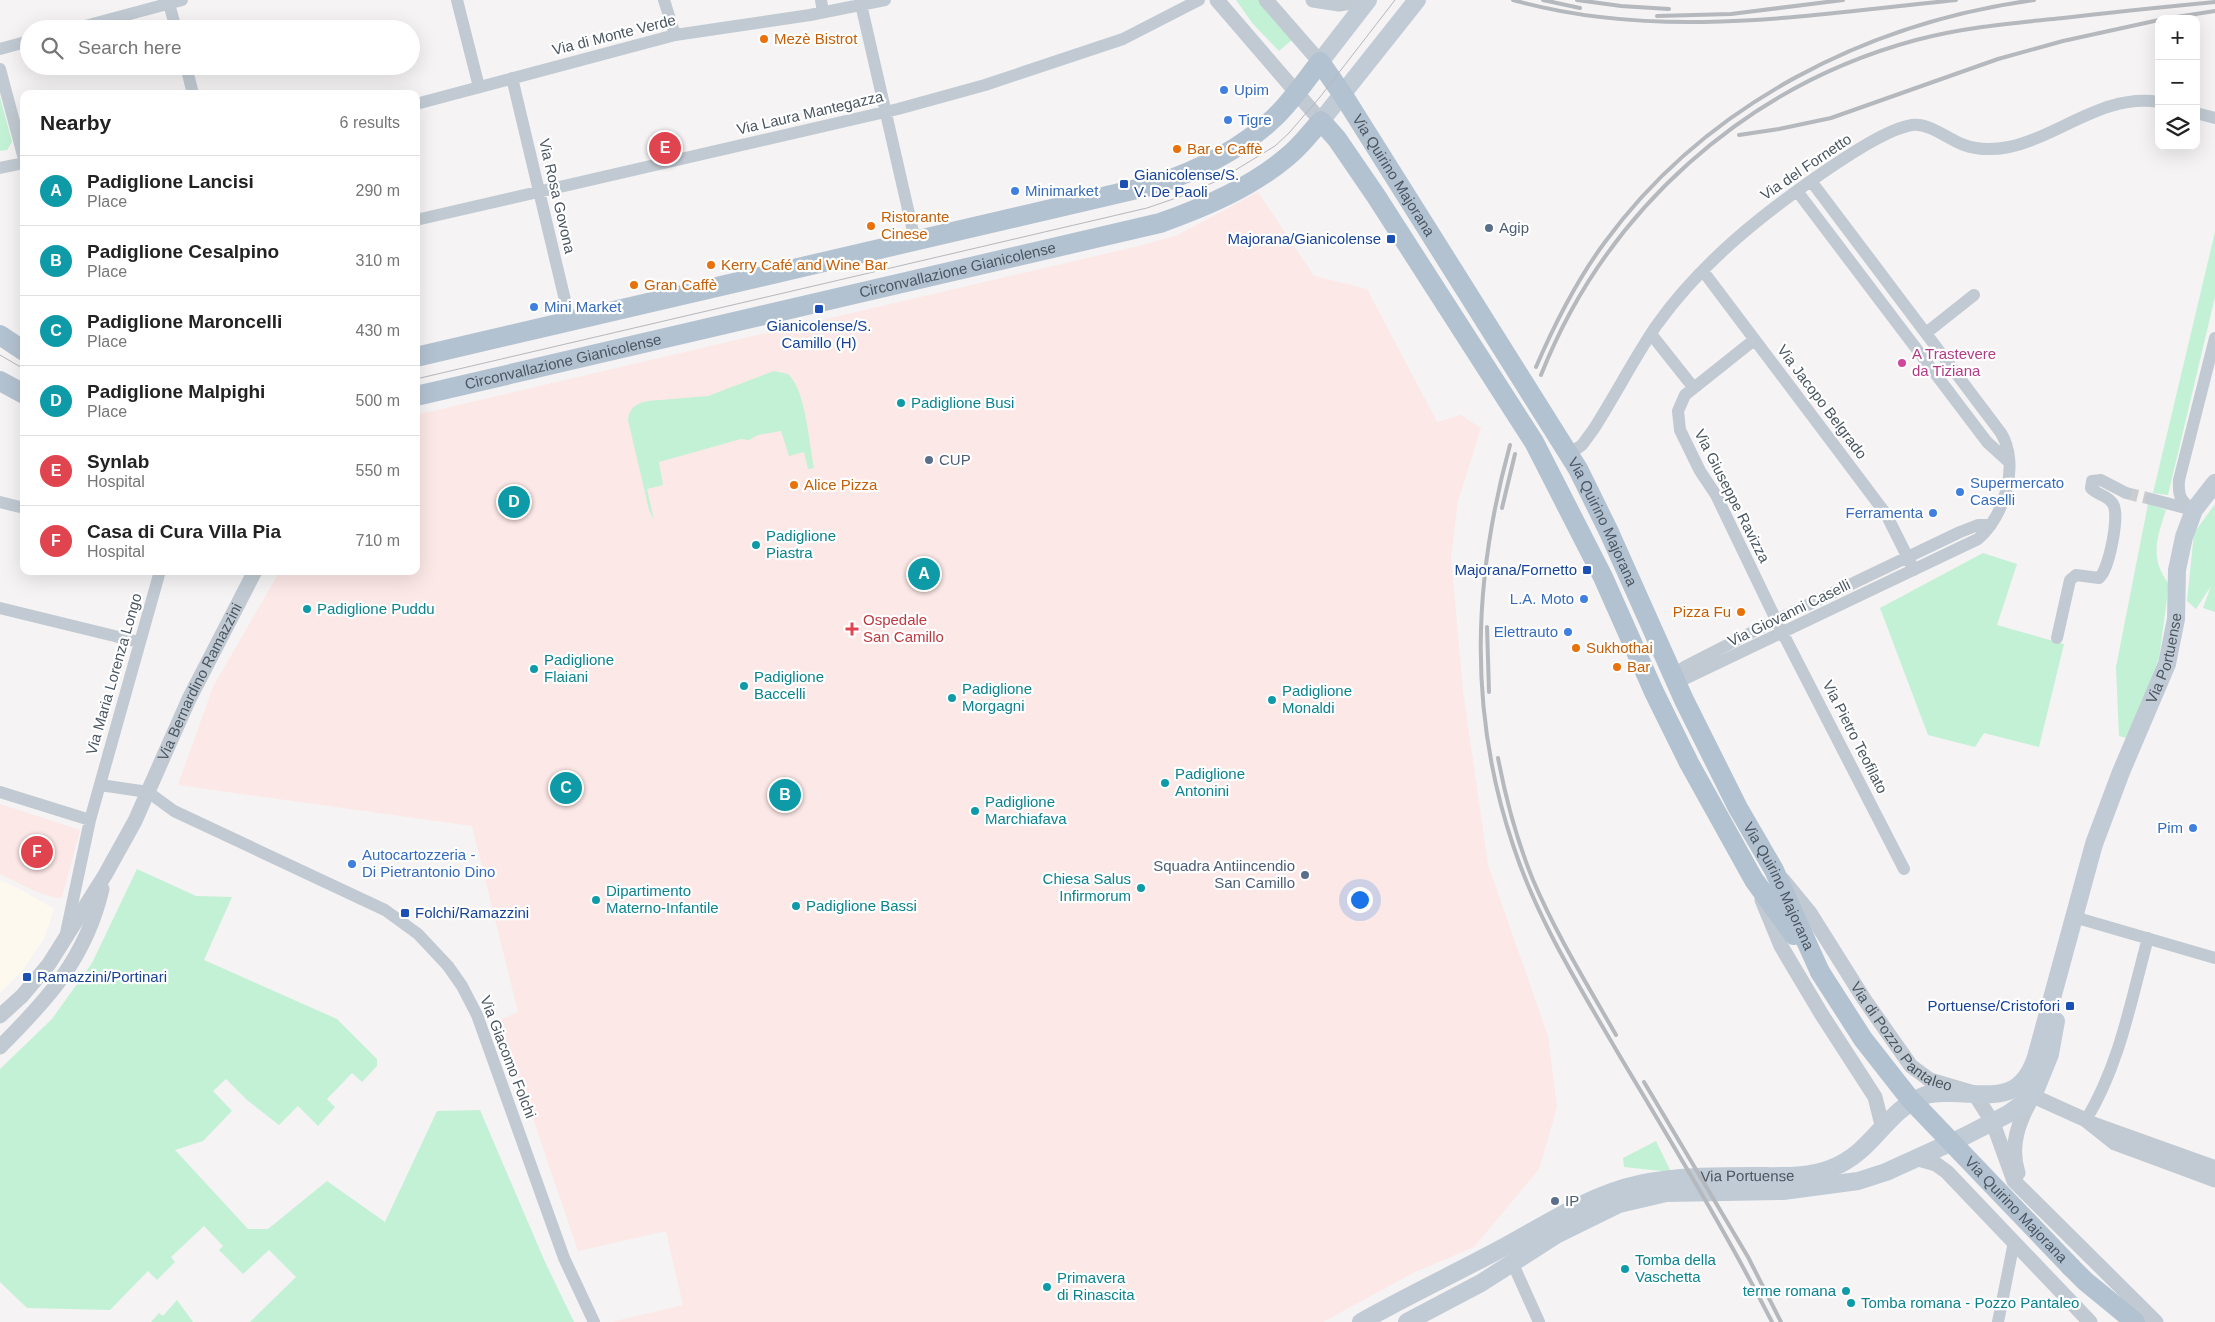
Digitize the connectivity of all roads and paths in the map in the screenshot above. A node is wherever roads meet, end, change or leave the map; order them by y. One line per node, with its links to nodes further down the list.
1 (182, 0): 12 (street)
2 (457, 0): 24 (street)
3 (664, 0): 17 (street)
4 (885, 0): 13 (street)
5 (1199, 0): 30 (street, Via Laura Mantegazza)
6 (1217, 0): 26 (street)
7 (1266, 0): 20 (street)
8 (1313, 0): 9 (street)
9 (1363, 0)
10 (1368, 0): 20 (main road)
11 (1417, 0): 27 (main road, Circonvallazione Gianicolense)
12 (168, 2): 15 (street); 16 (street)
13 (861, 3): 14 (street, Via di Monte Verde); 30 (street)
14 (822, 6): 17 (street, Via di Monte Verde)
15 (105, 20)
16 (173, 20)
17 (675, 35): 23 (street, Via di Monte Verde)
18 (20, 43): 19 (street)
19 (0, 49)
20 (1320, 62): 26 (main road); 27 (main road, Via Quirino Majorana)
21 (0, 69): 34 (street)
22 (188, 75): 25 (street)
23 (512, 78): 24 (street, Via di Monte Verde); 39 (street, Via Rosa Govona)
24 (479, 87): 29 (street, Via di Monte Verde)
25 (192, 90)
26 (1296, 92): 33 (street); 41 (main road)
27 (1343, 95): 33 (main road, Circonvallazione Gianicolense); 58 (main road, Via Quirino Majorana)
28 (2155, 102): 37 (street, Via del Fornetto)
29 (420, 103)
30 (886, 112): 39 (street, Via Laura Mantegazza); 41 (street)
31 (2200, 114): 32 (street)
32 (2215, 118)
33 (1321, 121): 56 (main road, Circonvallazione Gianicolense); 57 (main road, Via Quirino Majorana)
34 (20, 144)
35 (20, 165): 36 (street)
36 (0, 168)
37 (1810, 181): 38 (street, Via del Fornetto); 47 (street)
38 (1797, 191): 42 (street, Via del Fornetto); 51 (street)
39 (540, 192): 40 (street, Via Laura Mantegazza); 44 (street, Via Rosa Govona)
40 (420, 219)
41 (915, 240): 44 (main road)
42 (1703, 271): 45 (street, Via del Fornetto); 49 (street, Via Jacopo Belgrado)
43 (1974, 295): 47 (street)
44 (570, 321): 52 (main road)
45 (1651, 334): 54 (street); 58 (street, Via del Fornetto)
46 (0, 335): 50 (main road)
47 (1930, 338): 51 (street); 59 (street)
48 (2215, 338): 65 (street)
49 (1754, 340): 54 (street, Via Giuseppe Ravizza); 69 (street, Via Jacopo Belgrado)
50 (20, 348)
51 (1919, 353): 59 (street)
52 (420, 357)
53 (0, 381): 55 (main road)
54 (1693, 387): 74 (street, Via Giuseppe Ravizza)
55 (20, 392)
56 (420, 395)
57 (1534, 442): 58 (main road); 67 (main road, Via Quirino Majorana)
58 (1569, 454): 68 (main road, Via Quirino Majorana)
59 (2009, 462): 66 (street)
60 (2215, 483): 65 (main road, Via Portuense)
61 (2126, 493): 76 (street)
62 (2151, 498): 65 (street)
63 (0, 502): 64 (street)
64 (20, 507)
65 (2194, 510): 88 (main road, Via Portuense)
66 (1991, 525): 69 (street, Via Giovanni Caselli); 70 (street, Via Giovanni Caselli)
67 (1580, 529): 68 (main road); 79 (main road, Via Quirino Majorana)
68 (1612, 538): 78 (main road, Via Quirino Majorana)
69 (1908, 557): 70 (street); 74 (street, Via Giovanni Caselli)
70 (1914, 570): 75 (street, Via Giovanni Caselli)
71 (159, 575): 77 (street, Via Maria Lorenza Longo)
72 (253, 575): 82 (street, Via Bernardino Ramazzini)
73 (0, 608): 77 (street)
74 (1776, 620): 75 (street, Via Pietro Teofilato); 78 (street, Via Giovanni Caselli)
75 (1783, 634): 78 (street, Via Giovanni Caselli); 84 (street, Via Pietro Teofilato)
76 (2057, 638)
77 (139, 642): 80 (street, Via Maria Lorenza Longo)
78 (1674, 679): 79 (main road); 85 (main road, Via Quirino Majorana)
79 (1654, 692): 87 (main road, Via Quirino Majorana)
80 (100, 785): 82 (street); 83 (street, Via Bernardino Ramazzini)
81 (0, 792): 83 (street)
82 (148, 792): 86 (street, Via Bernardino Ramazzini); 110 (street, Via Giacomo Folchi)
83 (90, 820): 90 (street, Via Bernardino Ramazzini)
84 (1904, 869)
85 (1774, 870): 92 (main road, Via Quirino Majorana); 96 (street, Via di Pozzo Pantaleo)
86 (105, 875): 90 (street, Via Bernardino Ramazzini); 95 (street, Via Bernardino Ramazzini)
87 (1754, 880): 92 (main road, Via Quirino Majorana); 97 (street, Via Quirino Majorana)
88 (2074, 917): 89 (street); 93 (main road, Via Portuense)
89 (2148, 938): 91 (street); 100 (street)
90 (65, 940): 94 (street, Via Bernardino Ramazzini)
91 (2215, 958)
92 (1820, 972): 109 (main road, Via Quirino Majorana, bridge)
93 (2059, 976): 98 (main road, Via Portuense); 99 (main road, Via Portuense)
94 (0, 1016)
95 (0, 1047)
96 (1911, 1066): 97 (street); 98 (street, Via di Pozzo Pantaleo)
97 (1869, 1086): 102 (street, Via Quirino Majorana)
98 (1974, 1093): 101 (street, Via di Pozzo Pantaleo); 102 (main road, Via Portuense)
99 (2033, 1096): 100 (street); 101 (main road, Via Portuense); 106 (street, Via di Pozzo Pantaleo)
100 (2086, 1120): 104 (street); 105 (street)
101 (1993, 1123): 103 (main road, Via Portuense); 106 (street, Via di Pozzo Pantaleo)
102 (1883, 1128): 111 (main road, Via Portuense)
103 (1915, 1158): 107 (street, Via Quirino Majorana); 108 (main road, Via Portuense)
104 (2215, 1166)
105 (2215, 1180)
106 (2027, 1193): 118 (street, Via di Pozzo Pantaleo)
107 (2014, 1242): 114 (street); 115 (street, Via Quirino Majorana)
108 (1512, 1262): 112 (main road, Via Portuense); 113 (street)
109 (2078, 1274): 116 (main road, Via Quirino Majorana); 117 (main road, Via Quirino Majorana)
110 (594, 1322)
111 (1361, 1322)
112 (1407, 1322)
113 (1539, 1322)
114 (1998, 1322)
115 (2090, 1322)
116 (2113, 1322)
117 (2135, 1322)
118 (2156, 1322)

